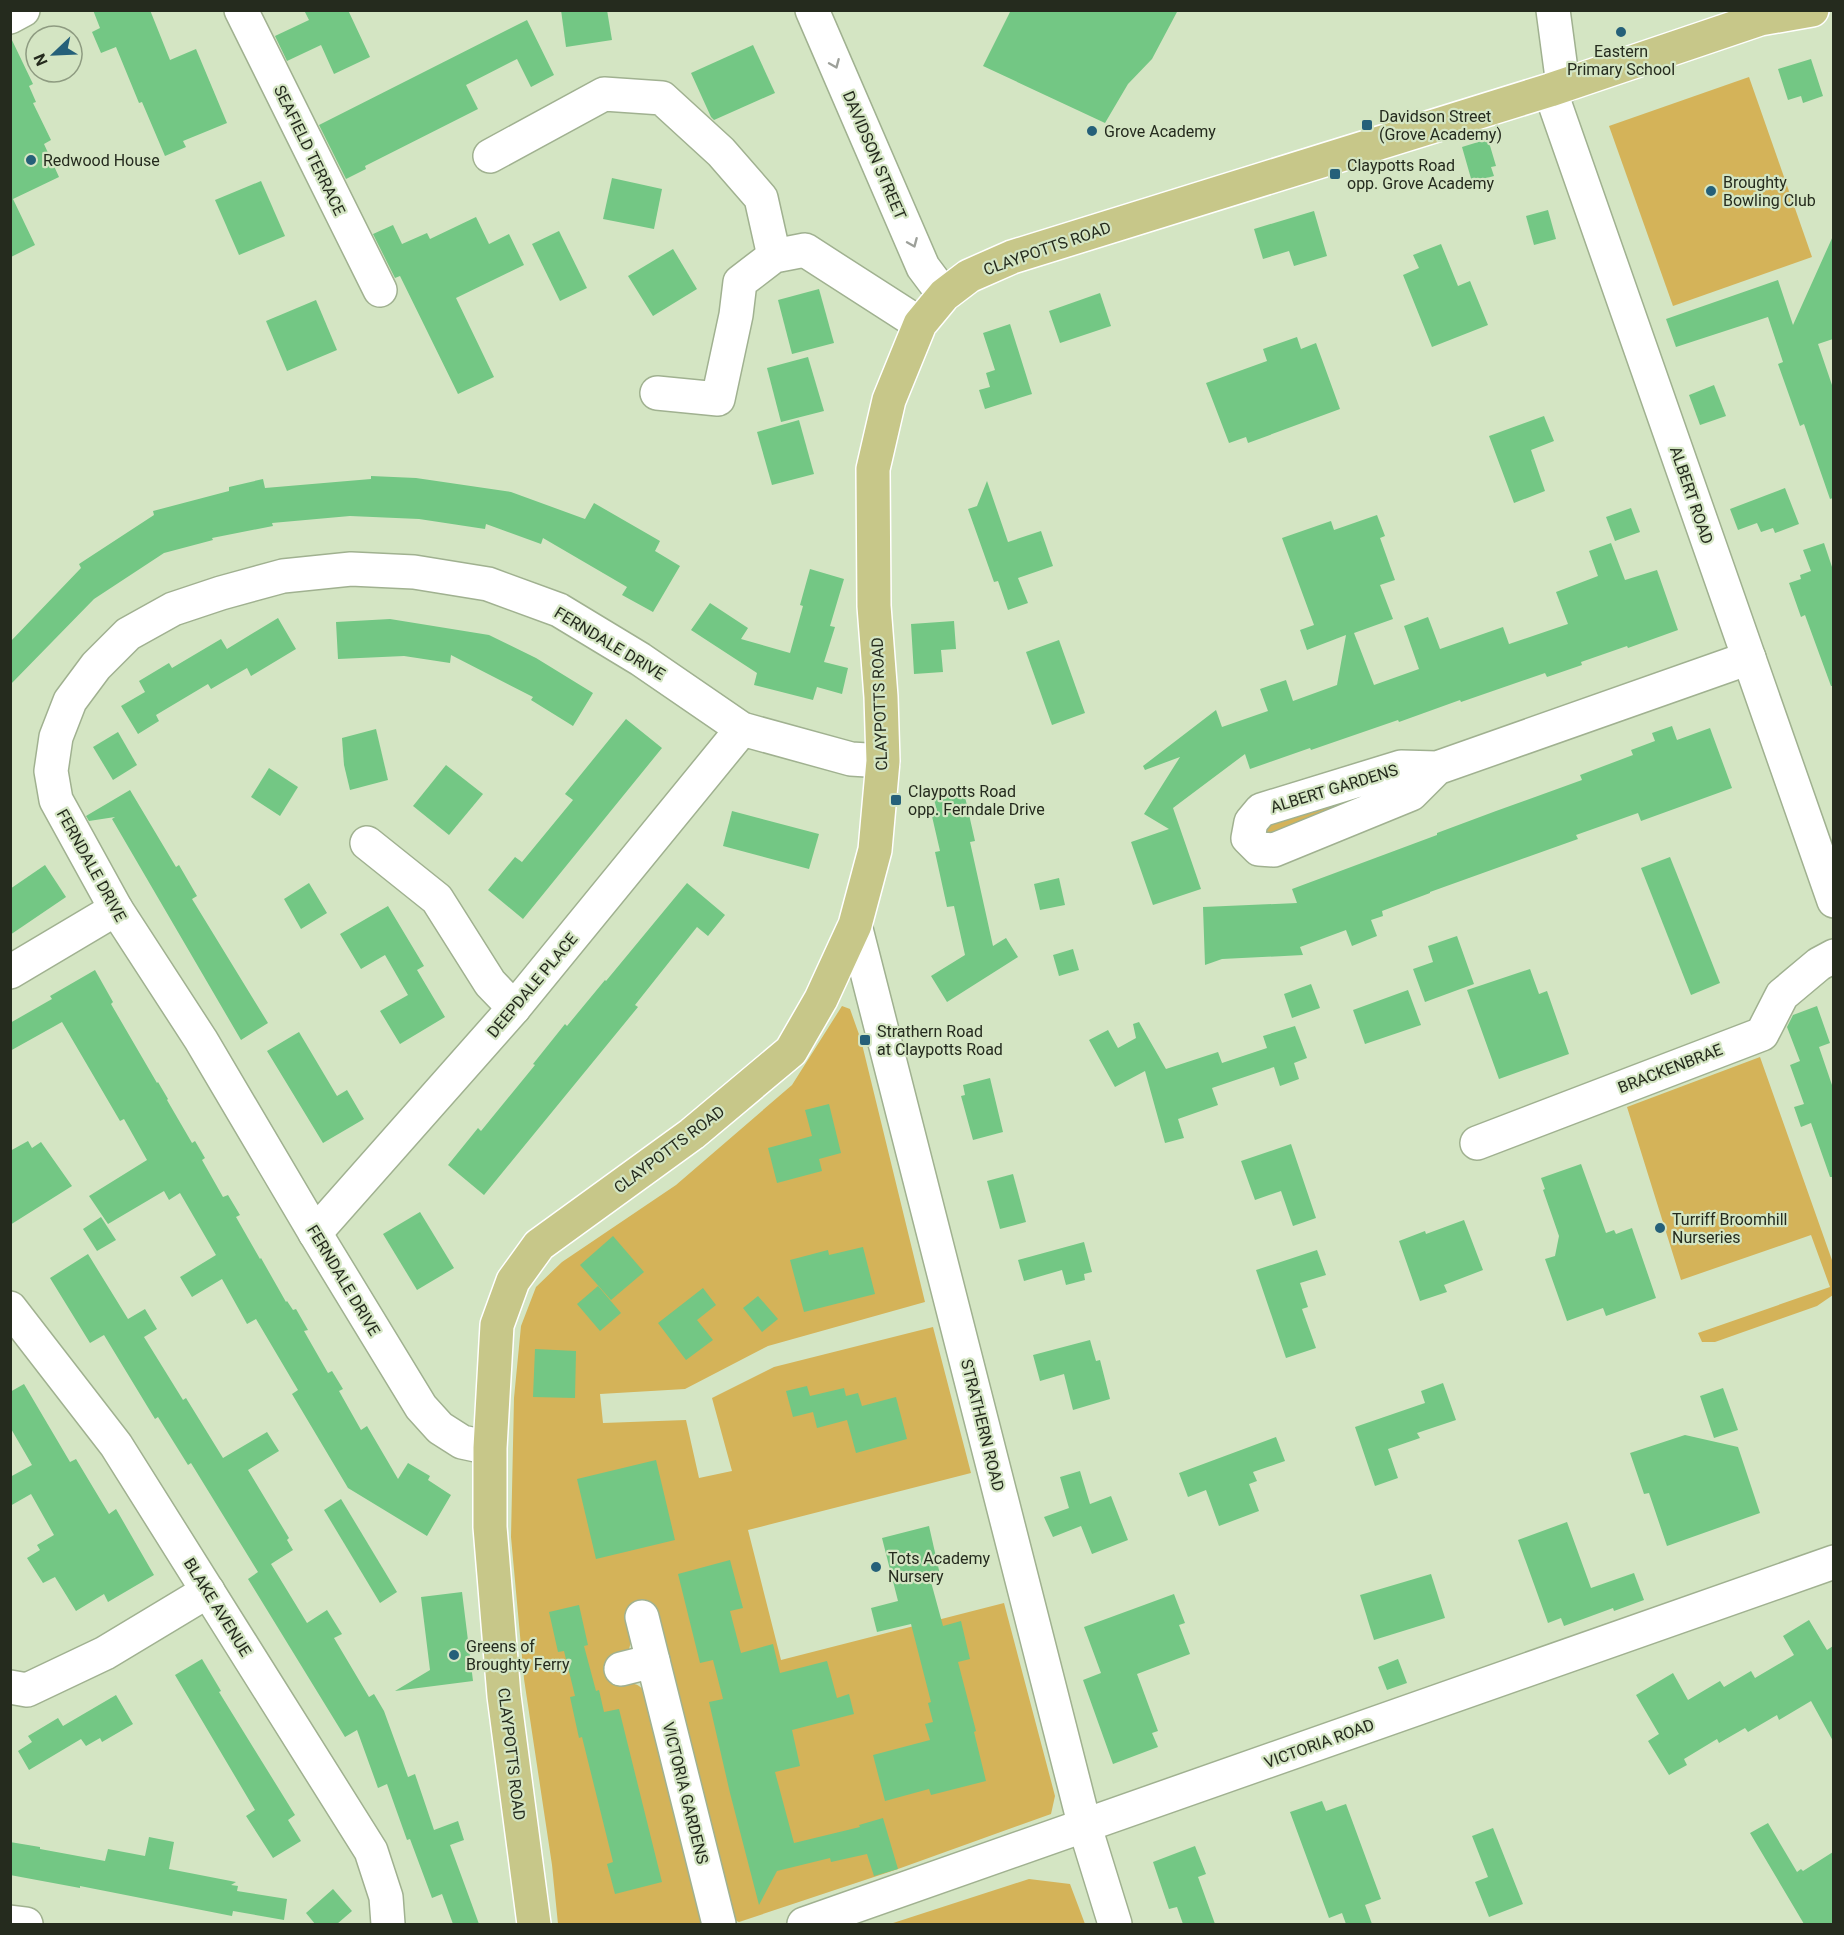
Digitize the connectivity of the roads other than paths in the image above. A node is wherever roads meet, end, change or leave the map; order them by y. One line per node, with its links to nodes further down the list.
1 (23, 10): 6 (street)
2 (241, 10): 10 (street, SEAFIELD TERRACE)
3 (812, 10): 11 (street, DAVIDSON STREET, one-way to 11)
4 (1553, 10): 7 (street, ALBERT ROAD)
5 (1812, 10): 7 (main road, CLAYPOTTS ROAD)
6 (10, 17)
7 (1558, 87): 11 (main road, CLAYPOTTS ROAD); 14 (street, ALBERT ROAD)
8 (490, 156): 9 (street)
9 (774, 256): 12 (street); 13 (street)
10 (380, 290)
11 (944, 295): 12 (main road, CLAYPOTTS ROAD)
12 (920, 324): 16 (main road, CLAYPOTTS ROAD)
13 (657, 393)
14 (1749, 658): 17 (street, ALBERT GARDENS); 19 (street, ALBERT ROAD)
15 (742, 729): 16 (street, FERNDALE DRIVE); 20 (street, FERNDALE DRIVE); 24 (street, DEEPDALE PLACE)
16 (883, 761): 21 (main road, CLAYPOTTS ROAD)
17 (1437, 768): 17 (street, ALBERT GARDENS)
18 (367, 843): 24 (street)
19 (1833, 901)
20 (116, 909): 23 (street); 26 (street, FERNDALE DRIVE)
21 (855, 925): 28 (main road, CLAYPOTTS ROAD); 35 (street, STRATHERN ROAD)
22 (1833, 956): 25 (street, BRACKENBRAE)
23 (10, 972)
24 (514, 1008): 26 (street, DEEPDALE PLACE)
25 (1477, 1143)
26 (315, 1233): 28 (street, FERNDALE DRIVE)
27 (10, 1308): 30 (street, BLAKE AVENUE)
28 (490, 1448): 39 (main road, CLAYPOTTS ROAD)
29 (1833, 1562): 35 (street, VICTORIA ROAD)
30 (208, 1591): 34 (street); 38 (street, BLAKE AVENUE)
31 (642, 1617): 32 (street, VICTORIA GARDENS)
32 (653, 1661): 33 (street); 40 (street, VICTORIA GARDENS)
33 (621, 1669)
34 (10, 1687)
35 (1085, 1827): 41 (street, VICTORIA ROAD); 42 (street, STRATHERN ROAD)
36 (10, 1922): 37 (street)
37 (26, 1924)
38 (388, 1924)
39 (534, 1924)
40 (719, 1924)
41 (804, 1924)
42 (1115, 1924)

